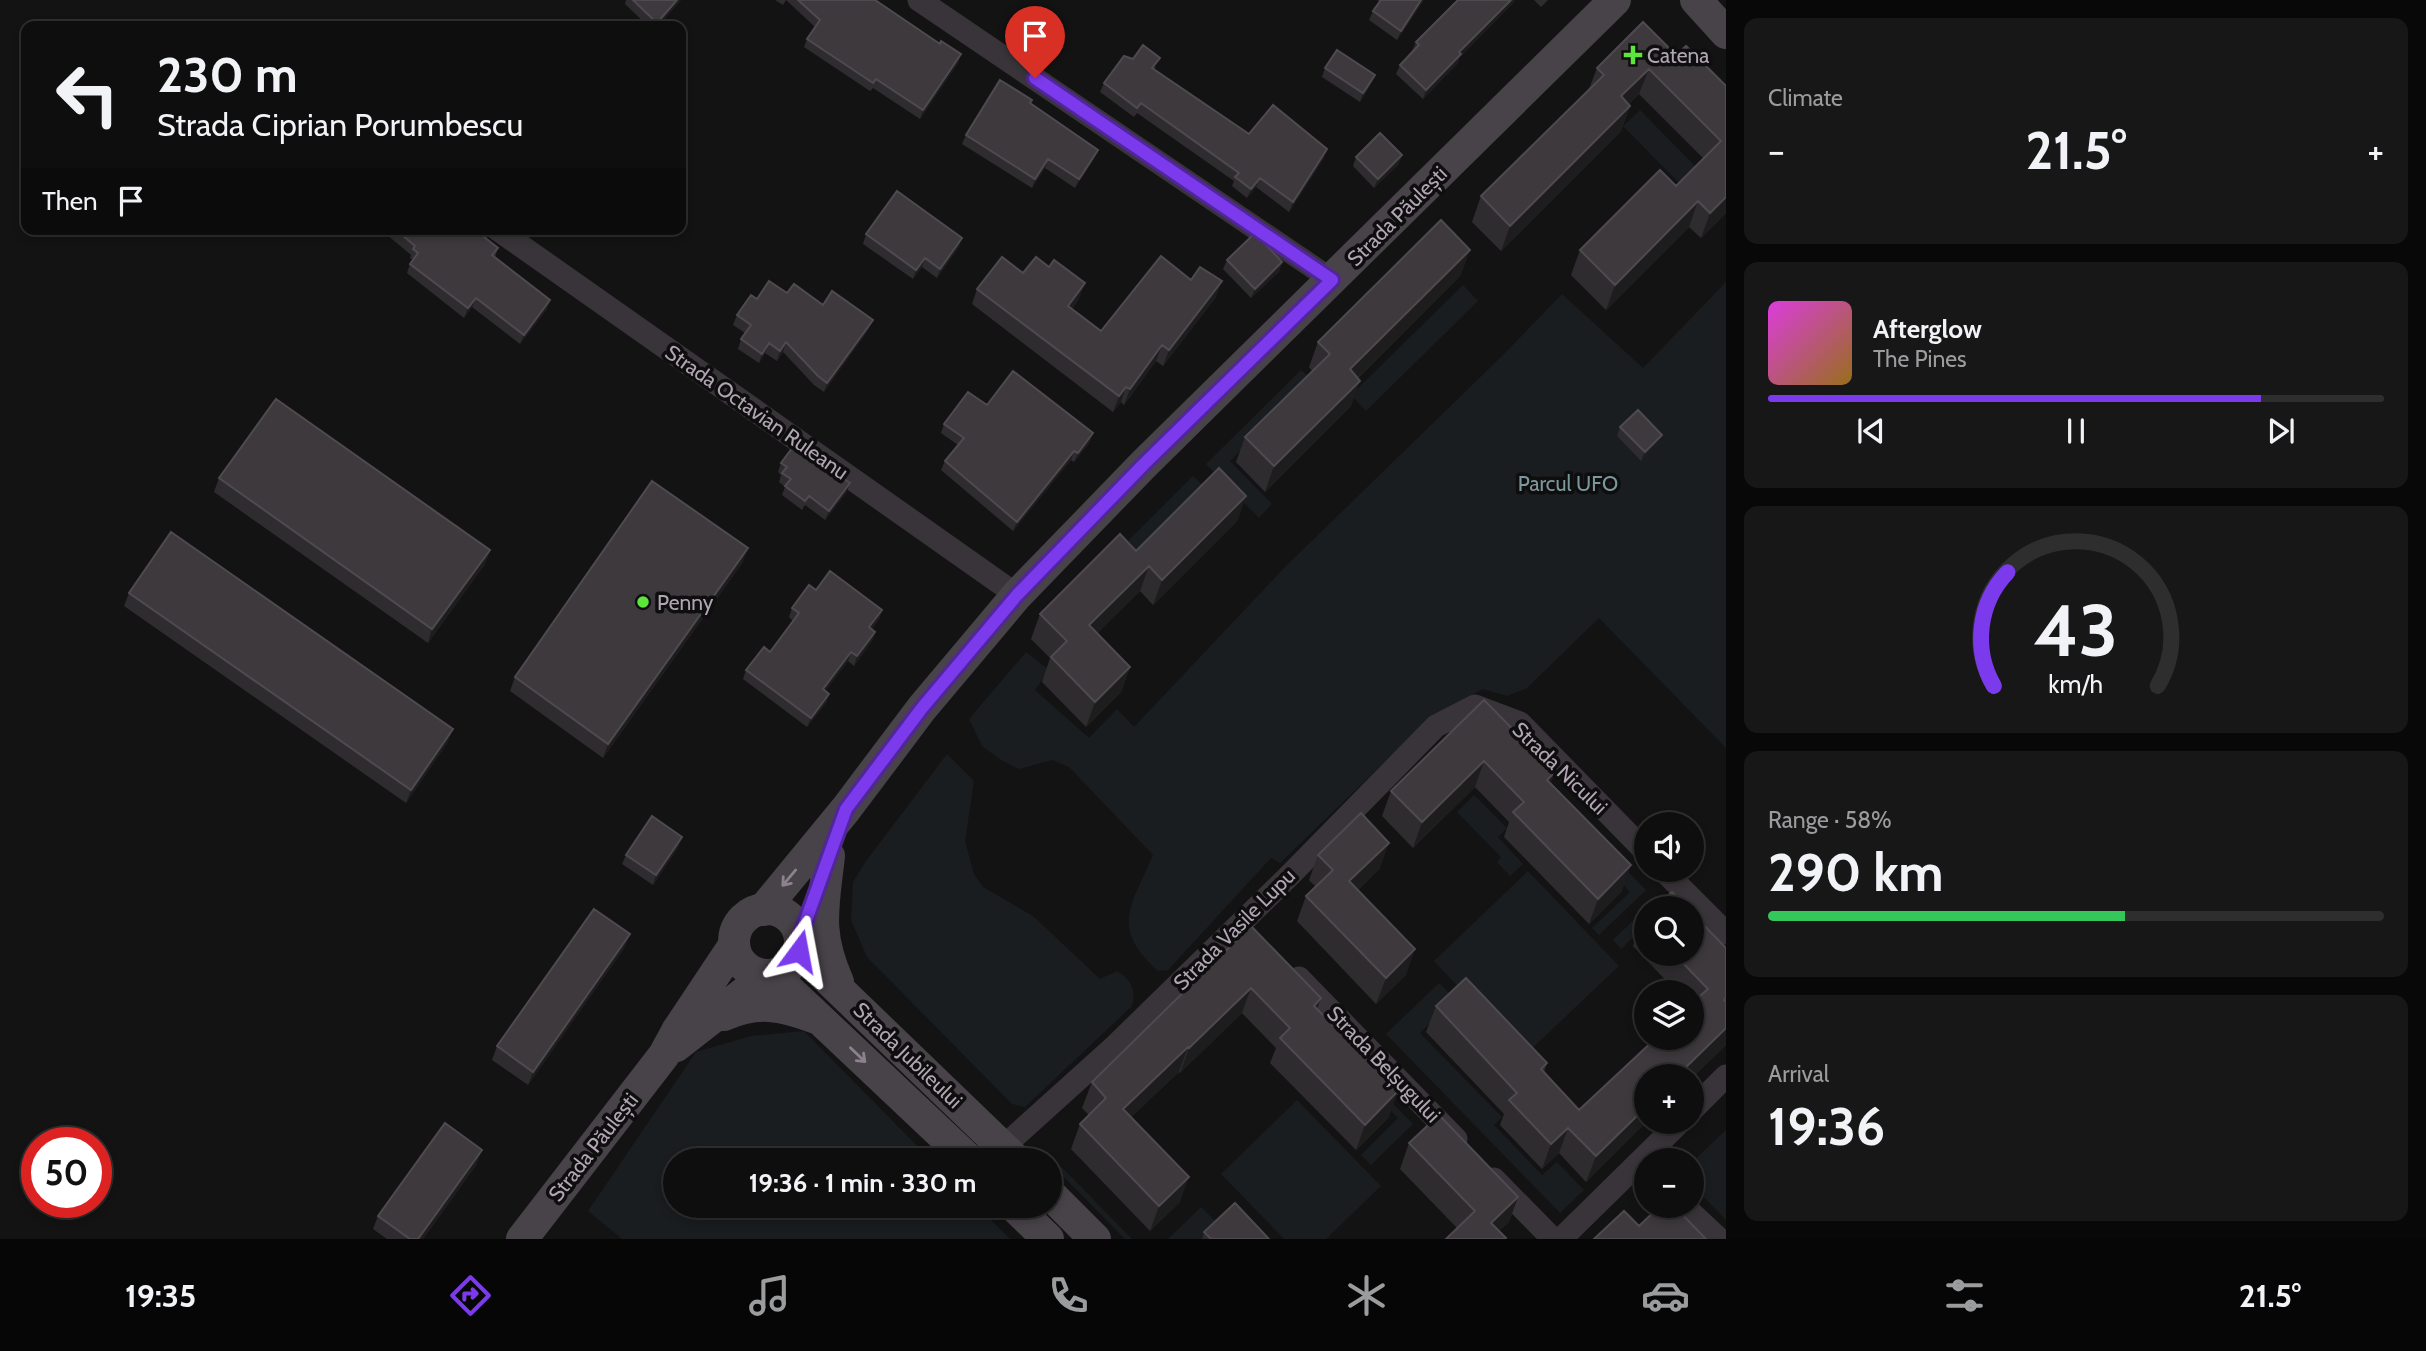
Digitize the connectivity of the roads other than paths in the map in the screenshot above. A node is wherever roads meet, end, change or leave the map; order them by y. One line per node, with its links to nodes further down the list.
1 (919, 0): 6 (street)
2 (1615, 0): 6 (main road, Strada Păulești)
3 (1696, 0): 4 (main road)
4 (1726, 33)
5 (506, 235): 7 (street, Strada Octavian Ruleanu)
6 (1332, 280): 7 (main road, Strada Păulești)
7 (1017, 595): 9 (main road, Strada Păulești)
8 (1502, 715): 10 (street, Strada Nicului); 28 (street, Strada Vasile Lupu)
9 (846, 809): 11 (main road, Strada Păulești); 13 (main road, Strada Păulești, one-way to 13)
10 (1634, 840)
11 (829, 856): 15 (main road, Strada Păulești); 19 (main road)
12 (1675, 882): 14 (street)
13 (764, 909): 15 (main road); 16 (main road)
14 (1726, 933)
15 (799, 944): 18 (main road); 19 (main road, Strada Jubileului)
16 (733, 947): 18 (main road); 22 (main road, Strada Păulești)
17 (1283, 960): 37 (street, Strada Belșugului)
18 (769, 975): 20 (main road, Strada Jubileului); 21 (main road, Strada Păulești)
19 (841, 990): 27 (main road, Strada Jubileului)
20 (821, 1019): 21 (main road); 26 (main road, Strada Jubileului, one-way to 26)
21 (704, 1024): 22 (main road, Strada Păulești)
22 (664, 1055): 34 (main road, Strada Păulești)
23 (1726, 1076): 24 (street)
24 (1704, 1098)
25 (1670, 1134): 29 (street)
26 (956, 1148)
27 (1004, 1148)
28 (1016, 1148)
29 (1658, 1148)
30 (1634, 1174): 38 (street)
31 (1062, 1206): 36 (main road)
32 (1026, 1218): 35 (main road)
33 (1696, 1218): 39 (street)
34 (522, 1239)
35 (1048, 1239)
36 (1095, 1239)
37 (1553, 1239)
38 (1561, 1239)
39 (1718, 1239)

